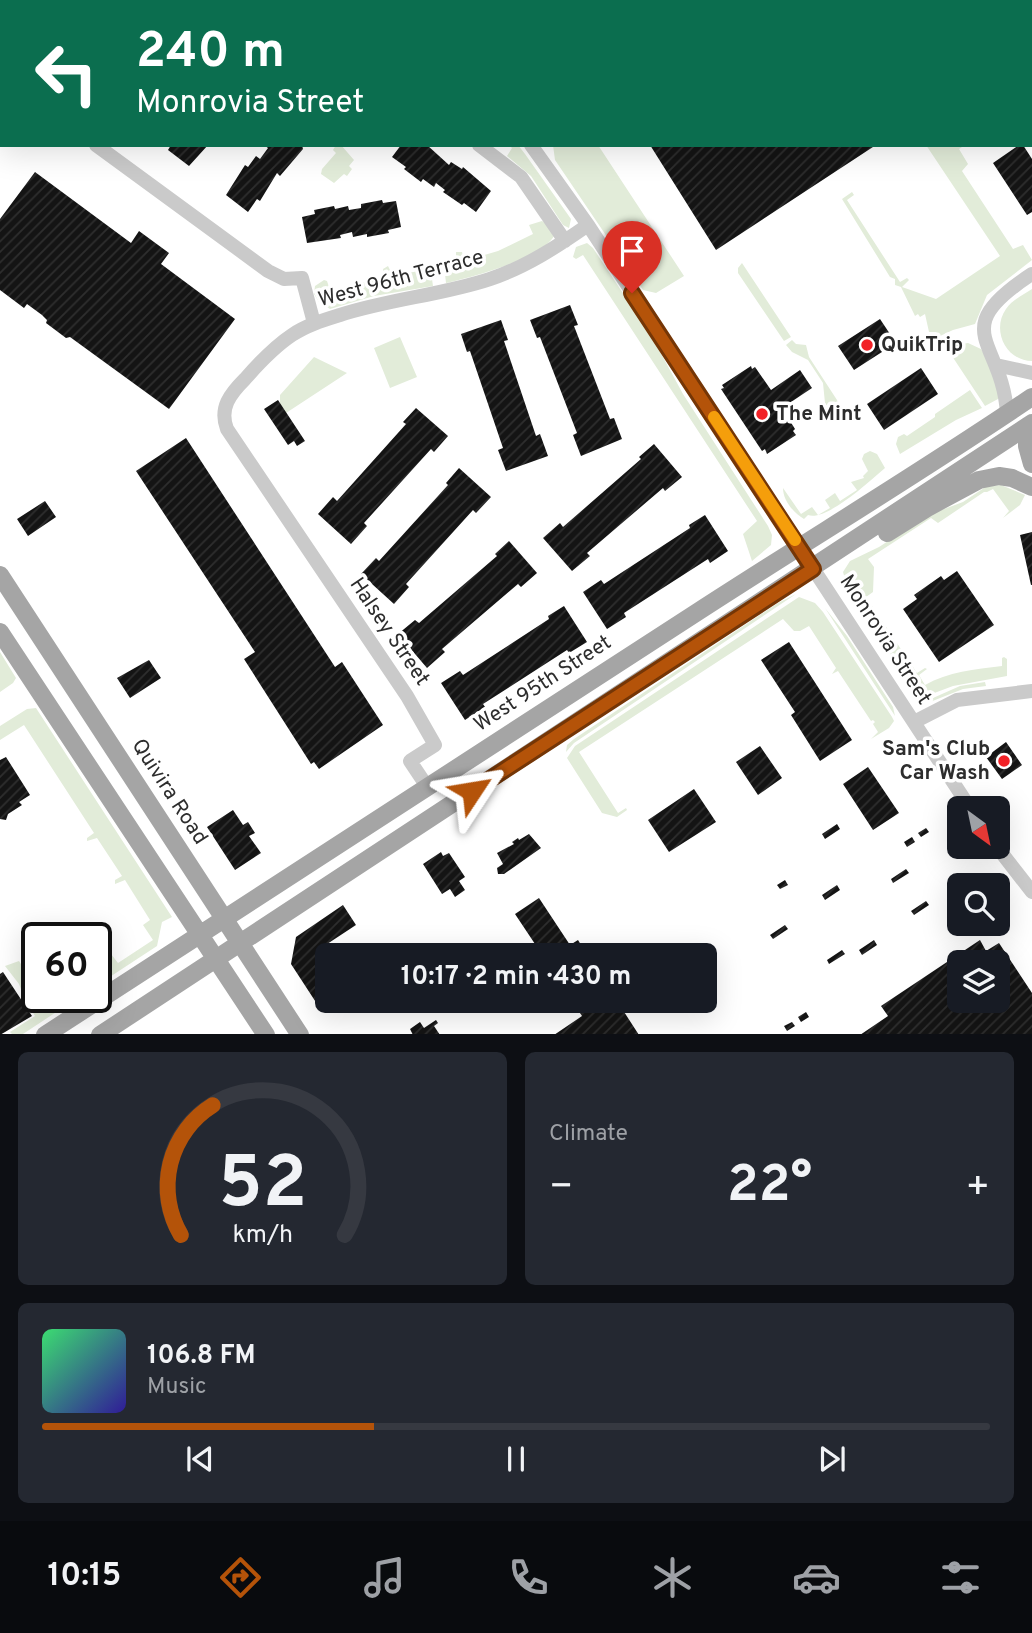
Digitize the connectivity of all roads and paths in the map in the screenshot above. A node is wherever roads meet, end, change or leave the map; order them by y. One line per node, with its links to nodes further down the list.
1 (103, 147): 7 (street)
2 (482, 147): 5 (street)
3 (532, 147): 4 (street, Monrovia Street)
4 (588, 225): 5 (street, West 96th Terrace); 17 (street, Monrovia Street)
5 (565, 241): 7 (street, West 96th Terrace)
6 (1032, 274): 8 (street)
7 (314, 323): 15 (street, West 96th Terrace)
8 (996, 365): 9 (street); 11 (street)
9 (1032, 373)
10 (1032, 397): 11 (main road, West 95th Street)
11 (1007, 414): 17 (main road, West 95th Street)
12 (1030, 425): 13 (main road); 16 (main road)
13 (1032, 464)
14 (1032, 487): 16 (main road)
15 (272, 496): 26 (street, Halsey Street)
16 (860, 537): 18 (main road)
17 (799, 547): 18 (street, Monrovia Street); 22 (main road, West 95th Street)
18 (813, 569): 23 (street, Monrovia Street); 25 (main road)
19 (0, 575): 30 (main road, Quivira Road)
20 (0, 632): 31 (main road)
21 (1032, 691): 23 (street)
22 (546, 710): 24 (main road, West 95th Street); 25 (main road)
23 (914, 722): 27 (street, Monrovia Street)
24 (505, 737): 25 (main road); 26 (main road, West 95th Street)
25 (540, 747): 32 (main road)
26 (426, 785): 30 (main road, West 95th Street)
27 (962, 796)
28 (1007, 859): 29 (street)
29 (1032, 892)
30 (223, 918): 31 (main road, West 95th Street); 32 (main road, Quivira Road)
31 (199, 934): 33 (main road); 34 (main road, West 95th Street)
32 (240, 943): 33 (main road); 37 (main road, Quivira Road)
33 (215, 959): 35 (main road); 36 (main road)
34 (45, 1034)
35 (100, 1034)
36 (266, 1034)
37 (300, 1034)

